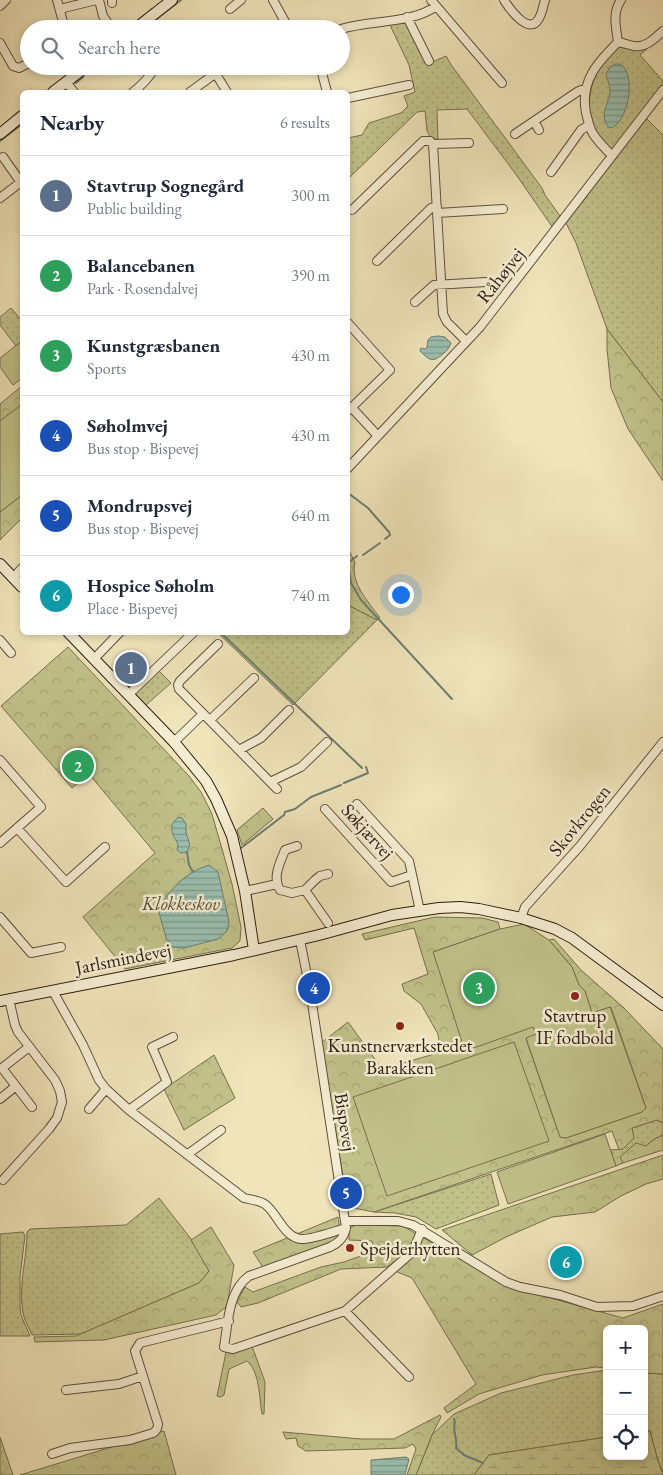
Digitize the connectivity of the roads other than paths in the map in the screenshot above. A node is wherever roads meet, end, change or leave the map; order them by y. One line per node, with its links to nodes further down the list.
1 (6, 0): 11 (street)
2 (57, 0): 13 (street)
3 (97, 0): 13 (street); 16 (street)
4 (172, 0): 17 (street)
5 (241, 0): 12 (street)
6 (272, 0): 18 (street)
7 (504, 0): 8 (street)
8 (545, 0)
9 (621, 0): 22 (street)
10 (434, 3): 14 (street); 32 (street)
11 (0, 6)
12 (230, 9)
13 (60, 10): 15 (street)
14 (407, 17): 19 (street); 25 (street)
15 (63, 20)
16 (106, 20)
17 (146, 20)
18 (284, 20)
19 (350, 27)
20 (663, 31): 21 (street)
21 (651, 41): 22 (street); 24 (street)
22 (618, 42): 44 (street)
23 (0, 43): 26 (street)
24 (656, 48)
25 (429, 61)
26 (20, 67)
27 (75, 75): 33 (street)
28 (149, 75): 39 (street)
29 (208, 75): 40 (street)
30 (216, 75): 41 (street)
31 (323, 75): 42 (street)
32 (495, 76): 34 (street); 35 (street)
33 (66, 82): 37 (street); 38 (street)
34 (488, 82)
35 (502, 83)
36 (409, 85): 45 (street)
37 (56, 90)
38 (72, 90)
39 (136, 90)
40 (192, 90)
41 (226, 90)
42 (326, 90)
43 (663, 90): 54 (street, Råhøjvej)
44 (586, 91): 47 (street); 48 (street)
45 (350, 98)
46 (20, 118): 50 (street)
47 (534, 121): 49 (street); 51 (street)
48 (589, 125): 54 (street); 56 (street)
49 (539, 130)
50 (0, 134)
51 (515, 134)
52 (469, 143): 53 (street)
53 (433, 144): 63 (street); 64 (street)
54 (612, 156): 70 (street, Råhøjvej)
55 (3, 158): 59 (street)
56 (556, 165): 57 (street); 58 (street)
57 (563, 170)
58 (551, 172)
59 (20, 180)
60 (20, 184): 61 (street)
61 (0, 198)
62 (503, 209): 64 (street)
63 (352, 210)
64 (437, 210): 65 (street); 67 (street)
65 (377, 261)
66 (486, 282): 67 (street)
67 (442, 284): 68 (street); 70 (street)
68 (416, 302)
69 (350, 325): 71 (street)
70 (466, 341): 72 (street, Råhøjvej)
71 (350, 410): 72 (street)
72 (378, 436): 73 (street, Råhøjvej)
73 (350, 466)
74 (0, 564): 76 (street)
75 (20, 570): 76 (street)
76 (13, 578): 77 (street)
77 (20, 585)
78 (71, 635): 84 (street)
79 (117, 635): 84 (street)
80 (191, 635): 86 (street)
81 (0, 640): 83 (street)
82 (218, 644): 88 (street)
83 (11, 653)
84 (94, 659): 86 (street)
85 (254, 678): 89 (street)
86 (129, 694): 90 (street)
87 (290, 710): 93 (street)
88 (203, 714): 89 (street); 90 (street)
89 (210, 720): 93 (street)
90 (174, 742): 107 (street)
91 (327, 742): 95 (street)
92 (663, 742): 110 (street, Skovkrogen)
93 (239, 750): 95 (street)
94 (0, 760): 99 (street)
95 (270, 782): 96 (street)
96 (277, 789)
97 (357, 804): 104 (street, Søkjærvej)
98 (325, 809): 104 (street, Søkjærvej)
99 (17, 828): 100 (street); 102 (street)
100 (0, 843)
101 (297, 846): 105 (street)
102 (105, 847)
103 (328, 874): 106 (street)
104 (412, 875): 108 (street, Søkjærvej)
105 (277, 884): 106 (street); 107 (street)
106 (305, 890): 111 (street)
107 (245, 891): 114 (street)
108 (420, 910): 110 (street, Jarlsmindevej); 112 (street, Jarlsmindevej)
109 (0, 917): 113 (street)
110 (521, 918): 117 (street, Jarlsmindevej)
111 (328, 923)
112 (300, 940): 114 (street, Jarlsmindevej); 130 (street, Bispevej)
113 (61, 947)
114 (254, 950): 115 (street, Jarlsmindevej)
115 (54, 990): 116 (street, Jarlsmindevej); 122 (street)
116 (4, 1000): 119 (street)
117 (663, 1004)
118 (173, 1037): 126 (street)
119 (29, 1047): 120 (street); 129 (street)
120 (3, 1062): 121 (street)
121 (16, 1086): 123 (street); 124 (street)
122 (106, 1089): 125 (street); 126 (street)
123 (0, 1099)
124 (32, 1106)
125 (89, 1109)
126 (129, 1110): 128 (street)
127 (221, 1130): 128 (street)
128 (188, 1154): 130 (street)
129 (4, 1180)
130 (346, 1225): 131 (street); 134 (street)
131 (422, 1230): 132 (street); 133 (street)
132 (661, 1299)
133 (345, 1311): 134 (street); 136 (street)
134 (229, 1321): 135 (street)
135 (143, 1376): 137 (street); 138 (street)
136 (409, 1377)
137 (66, 1390)
138 (52, 1454)

